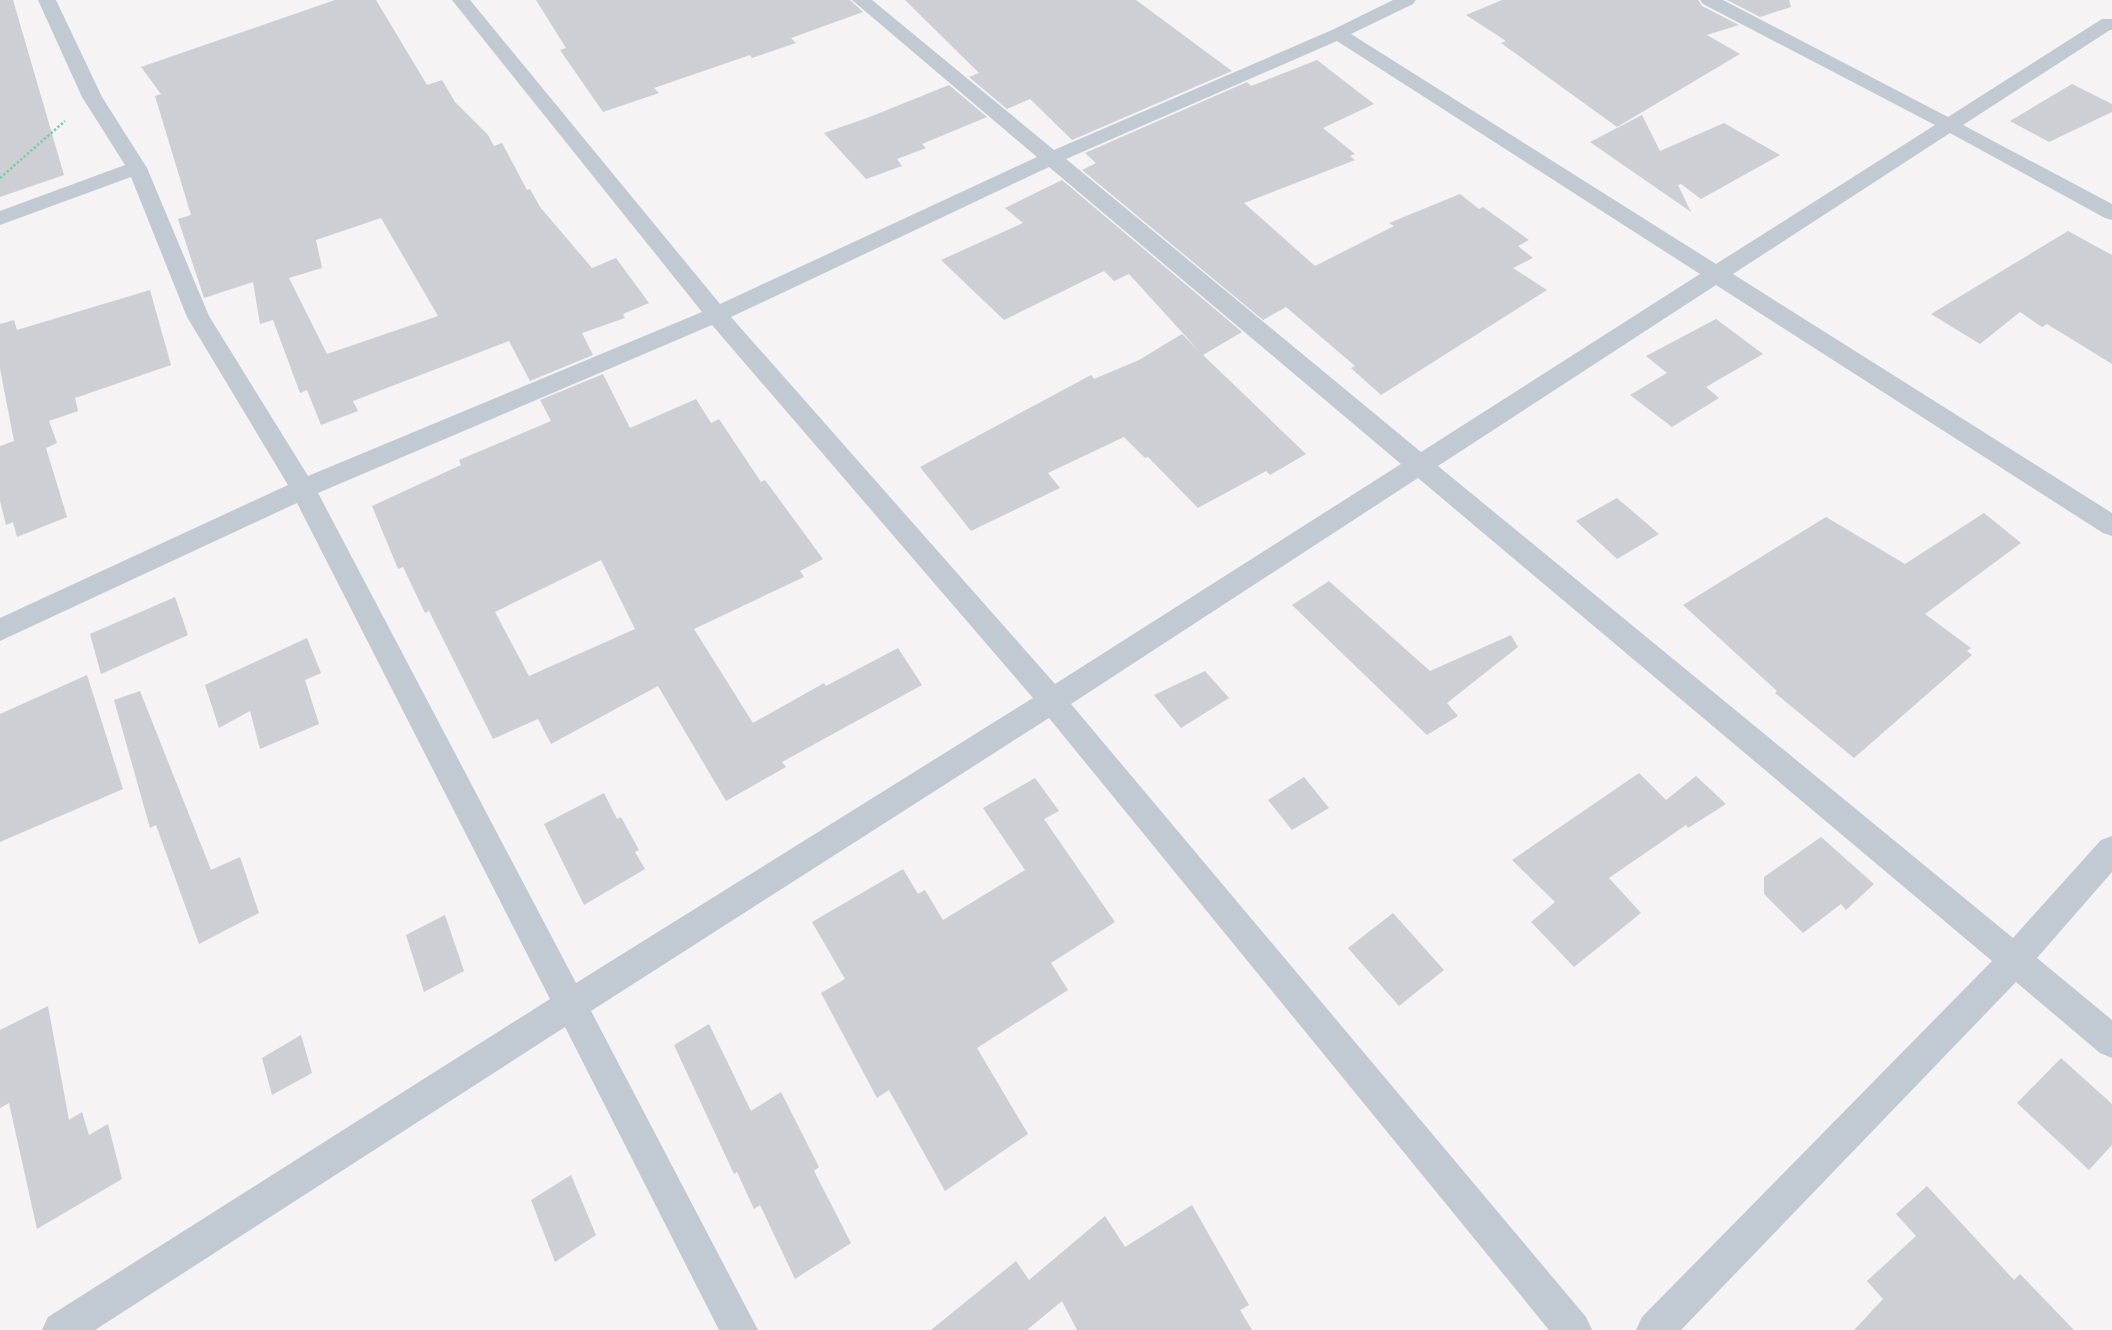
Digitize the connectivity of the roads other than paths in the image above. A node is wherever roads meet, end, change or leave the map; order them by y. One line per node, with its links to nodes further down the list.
1 (47, 0): 10 (street)
2 (461, 0): 14 (street)
3 (861, 0): 9 (street)
4 (1408, 0): 7 (street)
5 (1709, 0): 8 (street)
6 (2112, 25): 8 (street)
7 (1338, 34): 9 (street); 13 (street)
8 (1949, 125): 11 (street); 13 (street)
9 (1052, 158): 14 (street); 15 (street)
10 (137, 168): 12 (street); 16 (street)
11 (2112, 213)
12 (0, 218)
13 (1717, 274): 15 (street); 17 (street)
14 (716, 315): 16 (street); 19 (street)
15 (1420, 465): 19 (street); 21 (street)
16 (303, 489): 18 (street); 22 (street)
17 (2112, 526)
18 (0, 630)
19 (1052, 702): 22 (street); 26 (street)
20 (2112, 850): 21 (street)
21 (2015, 960): 23 (street); 27 (street)
22 (570, 1005): 24 (street); 25 (street)
23 (2112, 1041)
24 (61, 1330)
25 (739, 1330)
26 (1573, 1330)
27 (1655, 1330)

